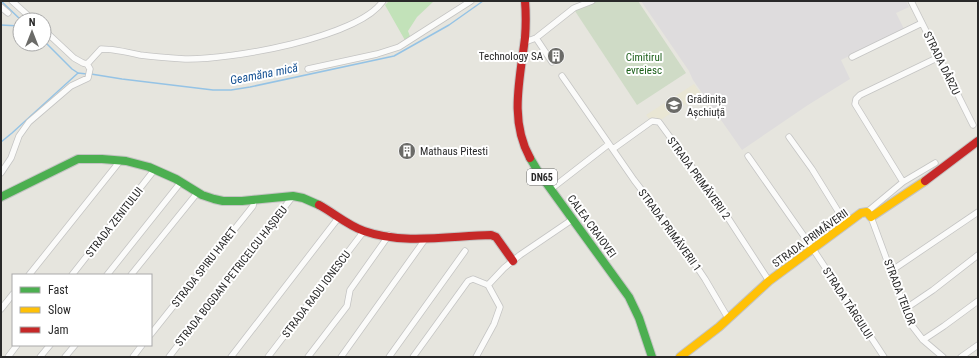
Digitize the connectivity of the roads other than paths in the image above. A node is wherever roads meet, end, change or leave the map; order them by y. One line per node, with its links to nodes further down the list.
1 (12, 1): 8 (street)
2 (383, 1): 17 (street)
3 (471, 1): 18 (street)
4 (525, 1): 13 (street, CALEA CRAIOVEI / DN65)
5 (592, 1): 12 (street)
6 (911, 1): 10 (street, STRADA DÂRZU)
7 (1, 7): 9 (street)
8 (24, 12)
9 (8, 13)
10 (922, 23): 14 (street); 15 (street, STRADA DÂRZU)
11 (52, 37): 17 (street)
12 (536, 38): 13 (street); 16 (street)
13 (525, 42): 31 (street, CALEA CRAIOVEI / DN65)
14 (852, 57)
15 (939, 57): 20 (street, STRADA DÂRZU); 30 (street)
16 (552, 62)
17 (88, 69): 28 (street)
18 (308, 69)
19 (562, 76): 23 (street, STRADA PRIMĂVERII 1)
20 (973, 125)
21 (789, 137): 40 (street)
22 (978, 141): 37 (street, STRADA PRIMĂVERII)
23 (611, 147): 31 (street, STRADA PRIMĂVERII 2); 53 (street, STRADA PRIMĂVERII 2); 59 (street, STRADA PRIMĂVERII 1)
24 (748, 156): 44 (street, STRADA TÂRGULUI)
25 (120, 161): 27 (street); 34 (street); 49 (street)
26 (935, 163): 30 (street)
27 (155, 169): 29 (street); 50 (street, STRADA ZENITULUI)
28 (1, 173)
29 (181, 182): 32 (street); 51 (street)
30 (904, 182): 37 (street)
31 (551, 190): 39 (street, CALEA CRAIOVEI / DN65)
32 (198, 192): 35 (street); 52 (street)
33 (294, 196): 35 (street); 38 (street); 72 (street, STRADA BOGDAN PETRICELCU HAȘDEU)
34 (1, 197)
35 (254, 200): 60 (street, STRADA SPIRU HARET)
36 (978, 212): 48 (street)
37 (869, 214): 40 (street, STRADA PRIMĂVERII); 48 (street, STRADA TEILOR)
38 (339, 217): 41 (street); 73 (street)
39 (573, 220): 47 (street); 67 (street, CALEA CRAIOVEI / DN65)
40 (846, 224): 44 (street, STRADA PRIMĂVERII)
41 (364, 231): 42 (street); 74 (street, STRADA RADU IONESCU)
42 (389, 236): 43 (street); 75 (street)
43 (426, 238): 47 (street); 76 (street)
44 (813, 249): 53 (street, STRADA PRIMĂVERII); 83 (street, STRADA TÂRGULUI)
45 (466, 251): 77 (street)
46 (978, 255): 58 (street)
47 (513, 261): 54 (street)
48 (891, 271): 58 (street, STRADA TEILOR)
49 (30, 274)
50 (73, 274)
51 (108, 274)
52 (132, 274)
53 (769, 281): 59 (street, STRADA PRIMĂVERII)
54 (488, 285): 78 (street); 79 (street)
55 (12, 295): 57 (street)
56 (978, 301): 61 (street)
57 (1, 309)
58 (905, 309): 61 (street, STRADA TEILOR)
59 (728, 318): 82 (street, STRADA PRIMĂVERII)
60 (152, 333)
61 (923, 340): 84 (street, STRADA TEILOR)
62 (978, 345): 85 (street)
63 (16, 346): 68 (street)
64 (49, 346): 69 (street)
65 (74, 346): 70 (street)
66 (141, 346): 71 (street)
67 (648, 346): 80 (street, CALEA CRAIOVEI / DN65); 81 (street, CALEA CRAIOVEI / DN65)
68 (8, 357)
69 (40, 357)
70 (65, 357)
71 (133, 357)
72 (169, 357)
73 (232, 357)
74 (268, 357)
75 (308, 357)
76 (341, 357)
77 (389, 357)
78 (413, 357)
79 (476, 357)
80 (646, 357)
81 (652, 357)
82 (680, 357)
83 (884, 357)
84 (942, 357)
85 (961, 357)

